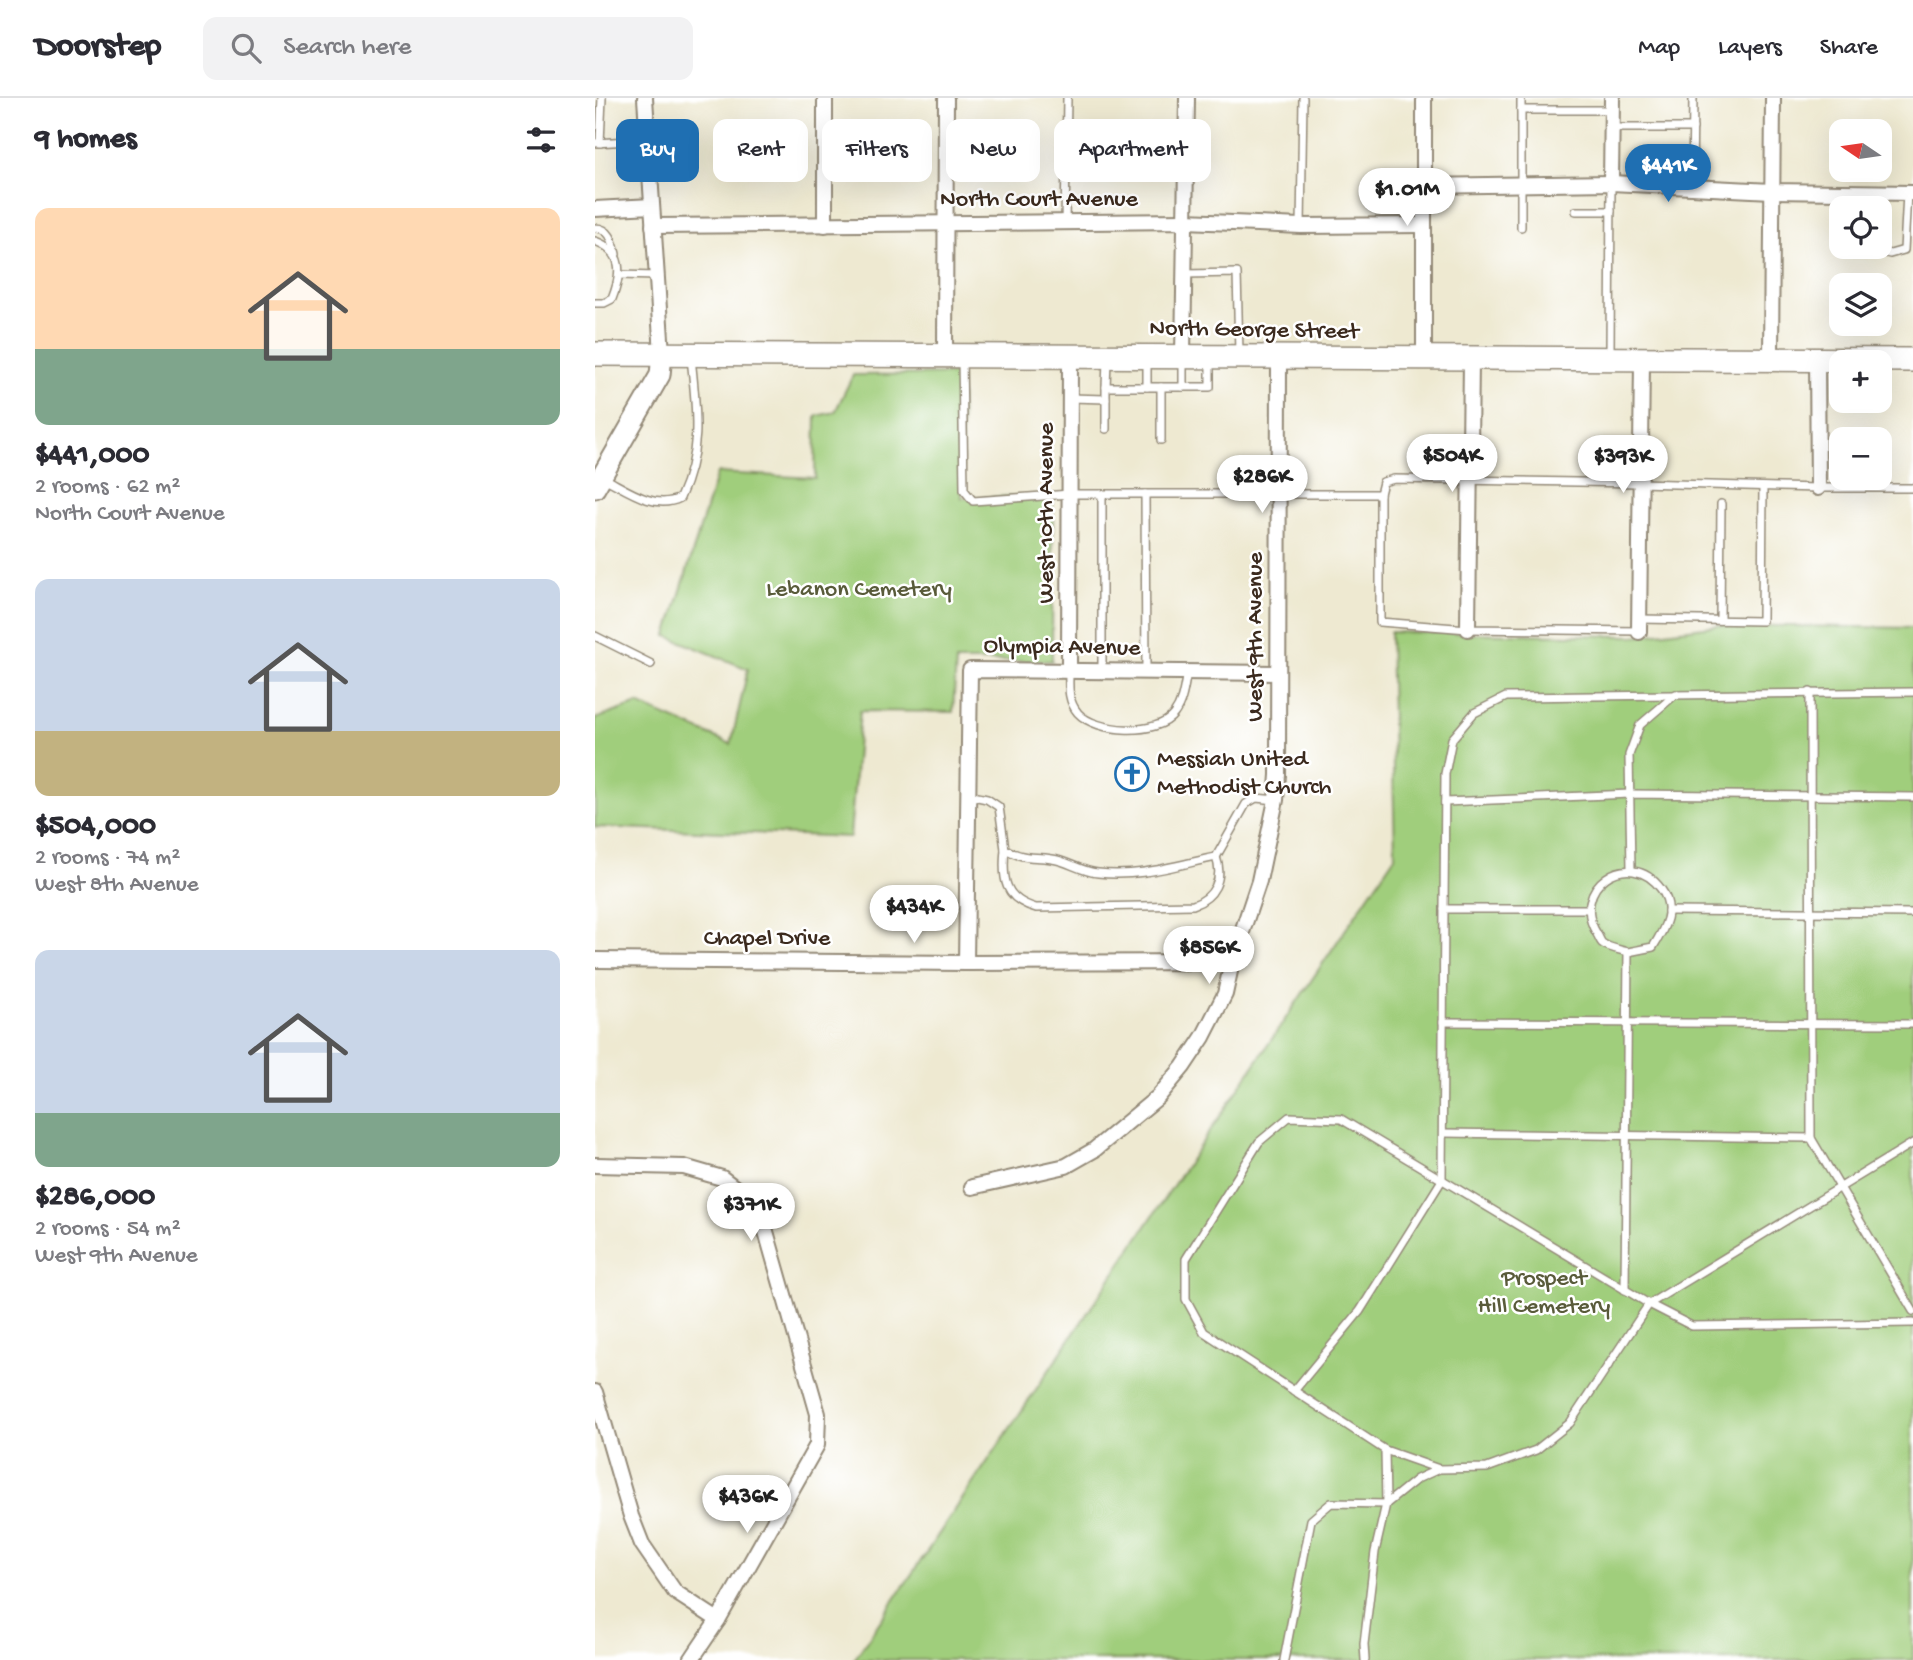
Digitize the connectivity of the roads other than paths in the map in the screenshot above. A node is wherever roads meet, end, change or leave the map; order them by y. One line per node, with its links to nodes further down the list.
1 (602, 98): 18 (lane)
2 (645, 98): 14 (street)
3 (825, 98): 35 (street)
4 (946, 98): 33 (street)
5 (1067, 98): 34 (lane)
6 (1187, 98): 32 (street)
7 (1303, 98): 38 (lane)
8 (1424, 98): 22 (street)
9 (1521, 98): 13 (lane)
10 (1693, 98): 16 (lane)
11 (1773, 98): 24 (street)
12 (1611, 104): 13 (lane); 15 (street)
13 (1521, 110): 21 (lane)
14 (646, 119)
15 (1611, 128): 16 (lane); 20 (street)
16 (1693, 128): 23 (lane)
17 (616, 141): 18 (lane)
18 (597, 143)
19 (650, 182): 28 (street)
20 (1611, 183): 21 (street); 23 (street); 31 (lane)
21 (1520, 185): 22 (street); 40 (lane)
22 (1424, 186): 36 (street)
23 (1692, 187): 24 (street)
24 (1772, 191): 25 (street); 59 (street)
25 (1879, 193): 26 (street); 27 (lane)
26 (1910, 193): 42 (lane)
27 (1879, 196)
28 (652, 206): 29 (street); 37 (street)
29 (595, 209)
30 (1576, 211): 31 (lane)
31 (1611, 211): 63 (lane)
32 (1186, 221): 34 (street, North Court Avenue); 38 (street, North Court Avenue); 44 (street)
33 (946, 223): 34 (street, North Court Avenue); 35 (street, North Court Avenue); 51 (street)
34 (1065, 224)
35 (825, 225): 37 (street, North Court Avenue)
36 (1424, 225): 38 (street, North Court Avenue); 61 (street)
37 (653, 226): 46 (street)
38 (1301, 226)
39 (595, 228): 43 (lane)
40 (1521, 228)
41 (595, 241): 43 (lane)
42 (1892, 253)
43 (617, 258): 45 (lane)
44 (1185, 274): 55 (street); 57 (lane)
45 (619, 275): 46 (lane); 47 (lane)
46 (657, 276): 49 (street)
47 (595, 303)
48 (595, 354): 49 (main road, North George Street)
49 (662, 354): 50 (main road, North George Street); 75 (street)
50 (691, 354): 51 (main road, North George Street); 75 (lane)
51 (953, 356): 52 (main road, North George Street); 81 (lane)
52 (1070, 356): 53 (main road, North George Street); 70 (street, West 10th Avenue)
53 (1107, 356): 54 (main road, North George Street); 66 (lane)
54 (1147, 356): 55 (main road, North George Street); 67 (lane)
55 (1183, 356): 56 (main road, North George Street); 69 (lane)
56 (1210, 357): 57 (main road, North George Street); 69 (lane)
57 (1239, 357): 58 (main road, North George Street)
58 (1279, 358): 61 (main road, North George Street); 80 (street, West 9th Avenue)
59 (1771, 358): 60 (main road, North George Street); 64 (main road, North George Street)
60 (1818, 358): 65 (main road, North George Street); 78 (street)
61 (1424, 359): 62 (main road, North George Street)
62 (1471, 359): 63 (main road, North George Street); 74 (street)
63 (1610, 360): 64 (main road, North George Street)
64 (1642, 360): 76 (street)
65 (1913, 360)
66 (1106, 387): 67 (lane); 71 (lane)
67 (1147, 387): 68 (lane)
68 (1161, 387): 69 (lane); 73 (lane)
69 (1183, 387)
70 (1070, 398): 71 (lane); 81 (street, West 10th Avenue)
71 (1106, 398): 72 (lane)
72 (1106, 429)
73 (1161, 440)
74 (1469, 481): 76 (lane); 84 (lane); 88 (street)
75 (598, 482)
76 (1640, 483): 77 (lane); 87 (street)
77 (1763, 487): 78 (lane); 86 (lane)
78 (1818, 488): 79 (lane)
79 (1913, 488)
80 (1279, 493): 83 (lane); 84 (lane); 95 (street, West 9th Avenue)
81 (1070, 494): 82 (lane); 91 (street, West 10th Avenue)
82 (1102, 494): 83 (lane); 92 (lane)
83 (1145, 494): 93 (lane)
84 (1380, 494): 88 (lane)
85 (1721, 504): 86 (lane)
86 (1720, 620): 87 (lane)
87 (1639, 625): 88 (lane)
88 (1468, 629)
89 (595, 636): 90 (lane)
90 (652, 664)
91 (1069, 671): 92 (street, Olympia Avenue); 94 (lane); 100 (street, Olympia Avenue)
92 (1102, 671): 93 (street, Olympia Avenue)
93 (1146, 672): 94 (street, Olympia Avenue)
94 (1187, 672): 95 (street, Olympia Avenue)
95 (1279, 673): 103 (street, West 9th Avenue)
96 (1810, 692): 97 (lane); 98 (lane); 101 (lane)
97 (1913, 692)
98 (1676, 694): 99 (lane); 104 (lane)
99 (1630, 794): 101 (lane); 104 (lane); 107 (lane)
100 (968, 795): 105 (lane); 116 (street, Olympia Avenue)
101 (1810, 796): 102 (lane); 111 (lane)
102 (1913, 797)
103 (1276, 800): 106 (lane); 115 (street, West 9th Avenue)
104 (1445, 802): 108 (lane)
105 (1005, 849): 106 (lane); 106 (lane)
106 (1216, 857)
107 (1631, 869): 109 (lane); 110 (lane)
108 (1444, 909): 109 (lane); 117 (lane)
109 (1590, 909): 113 (lane)
110 (1668, 911): 111 (lane); 113 (lane)
111 (1811, 912): 112 (lane); 119 (lane)
112 (1913, 913)
113 (1627, 952): 118 (lane)
114 (595, 960): 116 (street, Chapel Drive)
115 (1232, 962): 116 (street, Chapel Drive); 127 (street, West 9th Avenue)
116 (966, 963)
117 (1443, 1022): 118 (lane); 121 (lane)
118 (1627, 1022): 119 (lane); 122 (lane)
119 (1811, 1023): 120 (lane); 123 (lane)
120 (1913, 1024)
121 (1443, 1133): 122 (lane); 126 (lane)
122 (1626, 1136): 123 (lane); 129 (lane)
123 (1811, 1138): 128 (lane)
124 (1913, 1143): 128 (lane)
125 (595, 1165): 138 (street)
126 (1442, 1180): 129 (lane); 133 (lane); 133 (lane)
127 (972, 1187)
128 (1841, 1187): 130 (lane); 131 (lane)
129 (1625, 1290): 130 (lane)
130 (1649, 1304): 132 (lane); 136 (lane)
131 (1913, 1311)
132 (1913, 1323)
133 (1294, 1391): 135 (lane)
134 (595, 1392): 138 (street)
135 (1385, 1450): 136 (lane); 137 (lane)
136 (1439, 1469): 137 (lane)
137 (1386, 1504): 140 (lane); 141 (lane)
138 (718, 1620): 139 (street)
139 (691, 1660)
140 (1284, 1660)
141 (1365, 1660)

